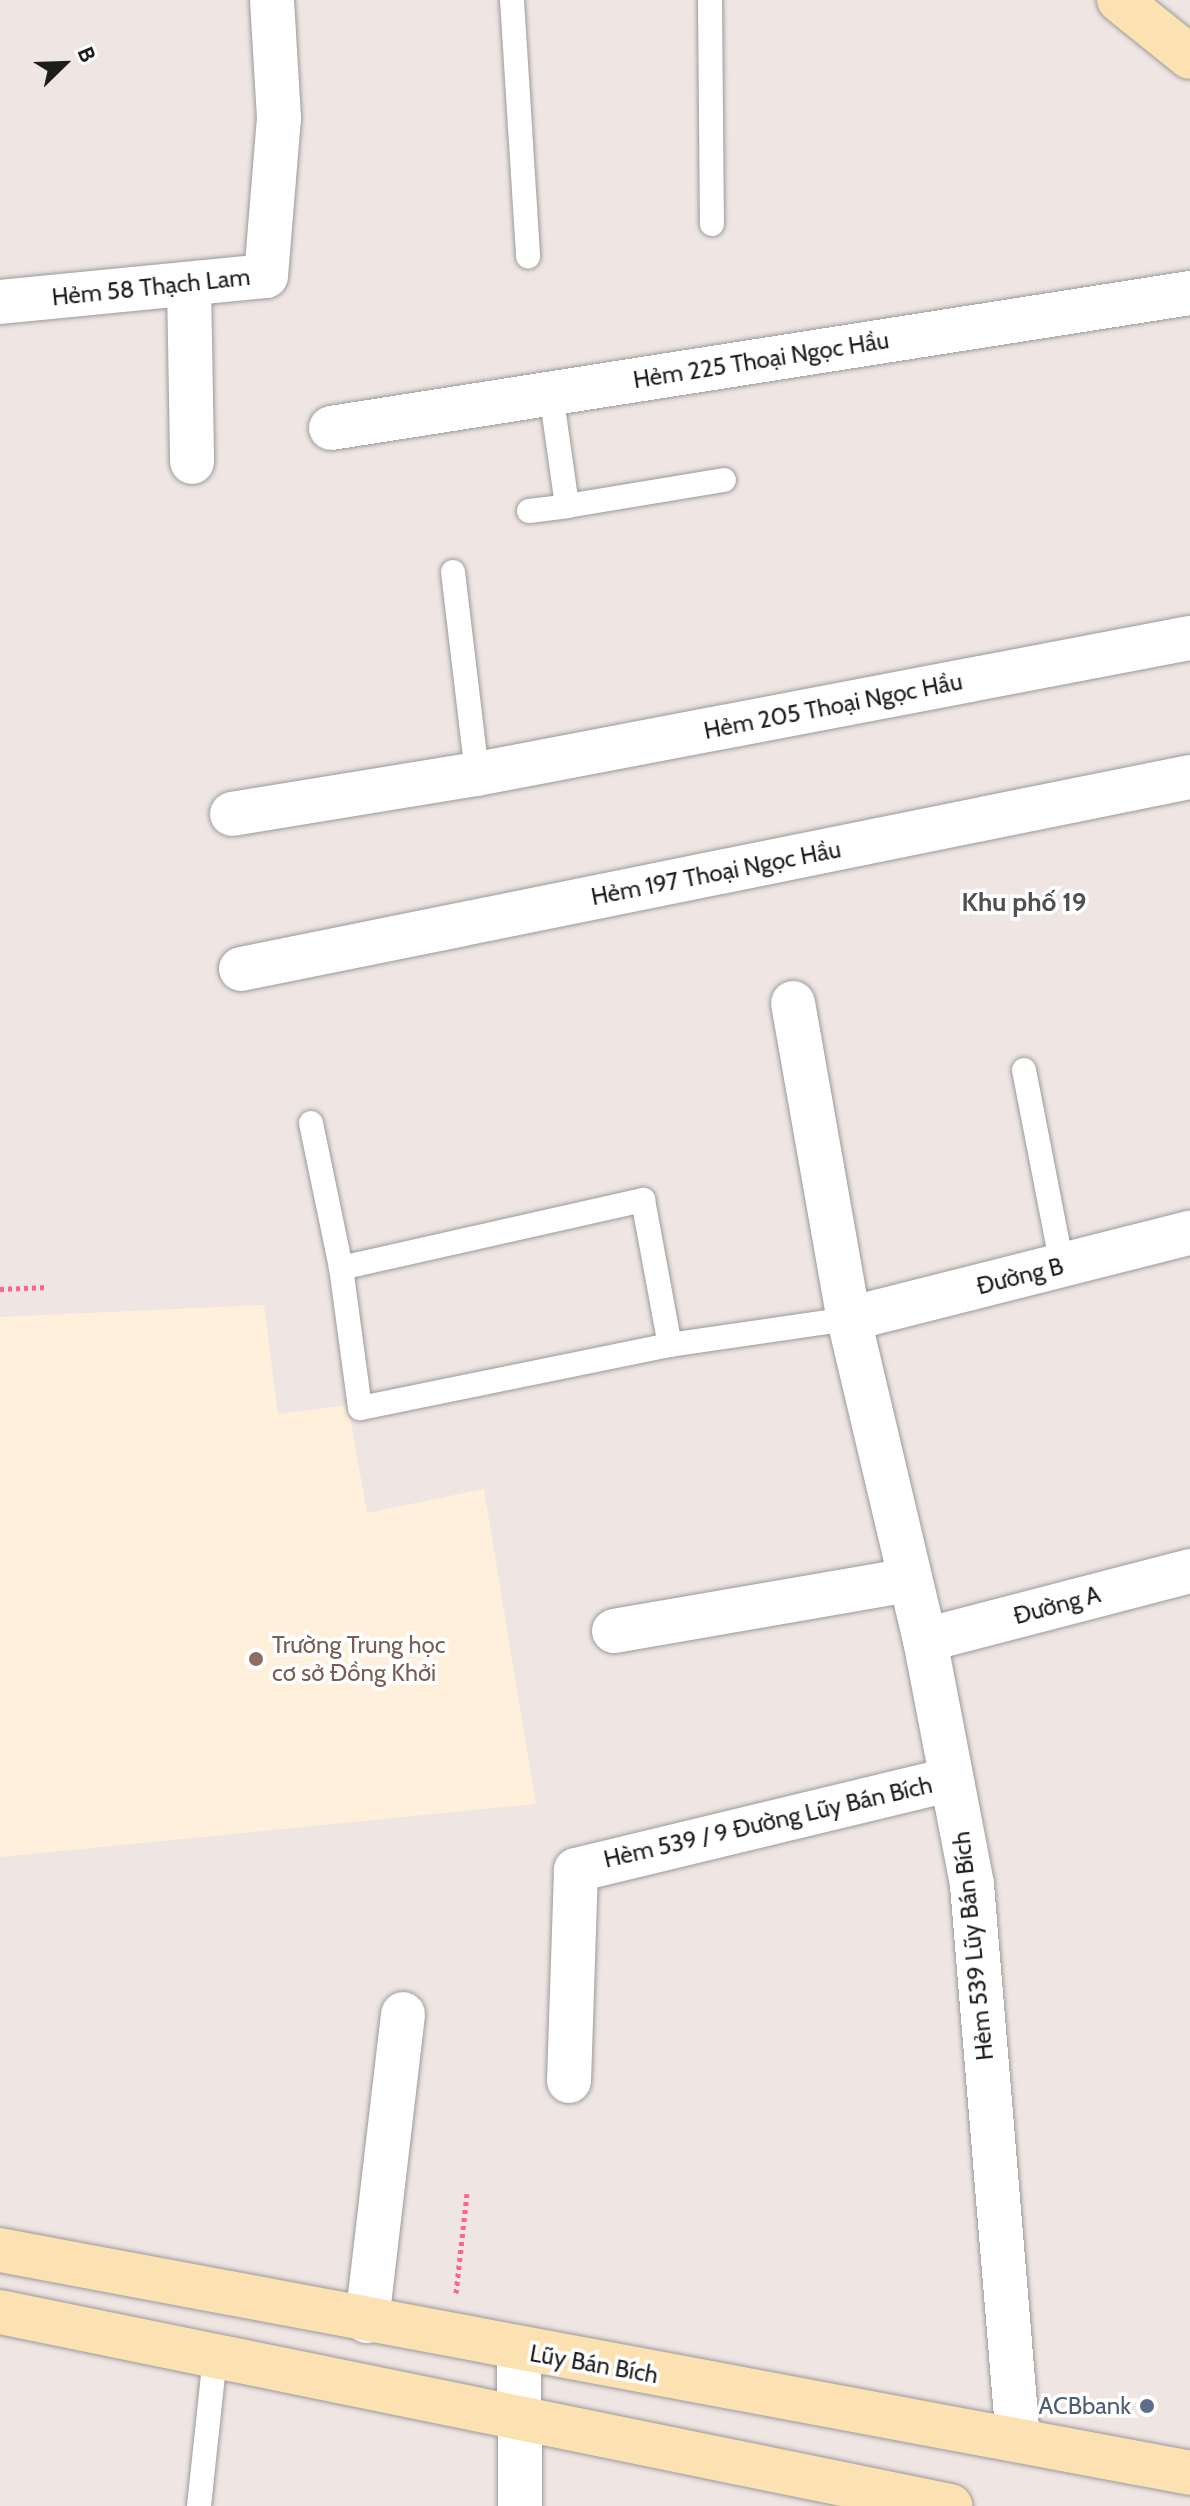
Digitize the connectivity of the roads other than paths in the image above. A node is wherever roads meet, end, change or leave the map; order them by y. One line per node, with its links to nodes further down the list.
1 (272, 0): 8 (street, Hẻm 58 Thạch Lam)
2 (512, 0): 7 (lane)
3 (710, 0): 6 (lane)
4 (1119, 0): 5 (main road)
5 (1190, 57)
6 (712, 224)
7 (528, 257)
8 (189, 284): 10 (street, Hẻm 58 Thạch Lam); 13 (street)
9 (1190, 293): 11 (street, Hẻm 225 Thoại Ngọc Hầu)
10 (0, 302)
11 (551, 393): 12 (street, Hẻm 225 Thoại Ngọc Hầu); 15 (lane)
12 (331, 428)
13 (192, 462)
14 (724, 480): 15 (lane)
15 (567, 506): 16 (lane)
16 (529, 511)
17 (453, 572): 19 (lane)
18 (1190, 638): 19 (street, Hẻm 205 Thoại Ngọc Hầu)
19 (477, 774): 21 (street, Hẻm 205 Thoại Ngọc Hầu)
20 (1190, 777): 22 (street, Hẻm 197 Thoại Ngọc Hầu)
21 (232, 814)
22 (241, 969)
23 (793, 1003): 29 (street, Hẻm 539 Lũy Bán Bích)
24 (1024, 1070): 27 (lane)
25 (311, 1123): 28 (lane)
26 (1190, 1233): 27 (street, Đường B)
27 (1062, 1265): 29 (street, Đường B)
28 (341, 1268): 30 (lane); 30 (lane)
29 (849, 1319): 30 (lane); 32 (street, Hẻm 539 Lũy Bán Bích)
30 (670, 1345)
31 (1190, 1571): 34 (street, Đường A)
32 (910, 1580): 33 (street); 34 (street, Hẻm 539 Lũy Bán Bích)
33 (614, 1631)
34 (925, 1640): 35 (street, Hẻm 539 Lũy Bán Bích)
35 (951, 1779): 37 (street, Hèm 539 / 9 Đường Lũy Bán Bích); 44 (street, Hẻm 539 Lũy Bán Bích)
36 (403, 2014): 40 (street)
37 (569, 2081)
38 (0, 2250): 40 (main road, Lũy Bán Bích)
39 (0, 2312): 42 (main road)
40 (367, 2321): 41 (main road, Lũy Bán Bích)
41 (519, 2351): 43 (street); 44 (main road, Lũy Bán Bích)
42 (215, 2356): 43 (main road); 46 (lane)
43 (518, 2418): 47 (street); 48 (main road)
44 (1018, 2440): 45 (main road, Lũy Bán Bích)
45 (1190, 2473)
46 (199, 2506)
47 (520, 2506)
48 (950, 2506)

